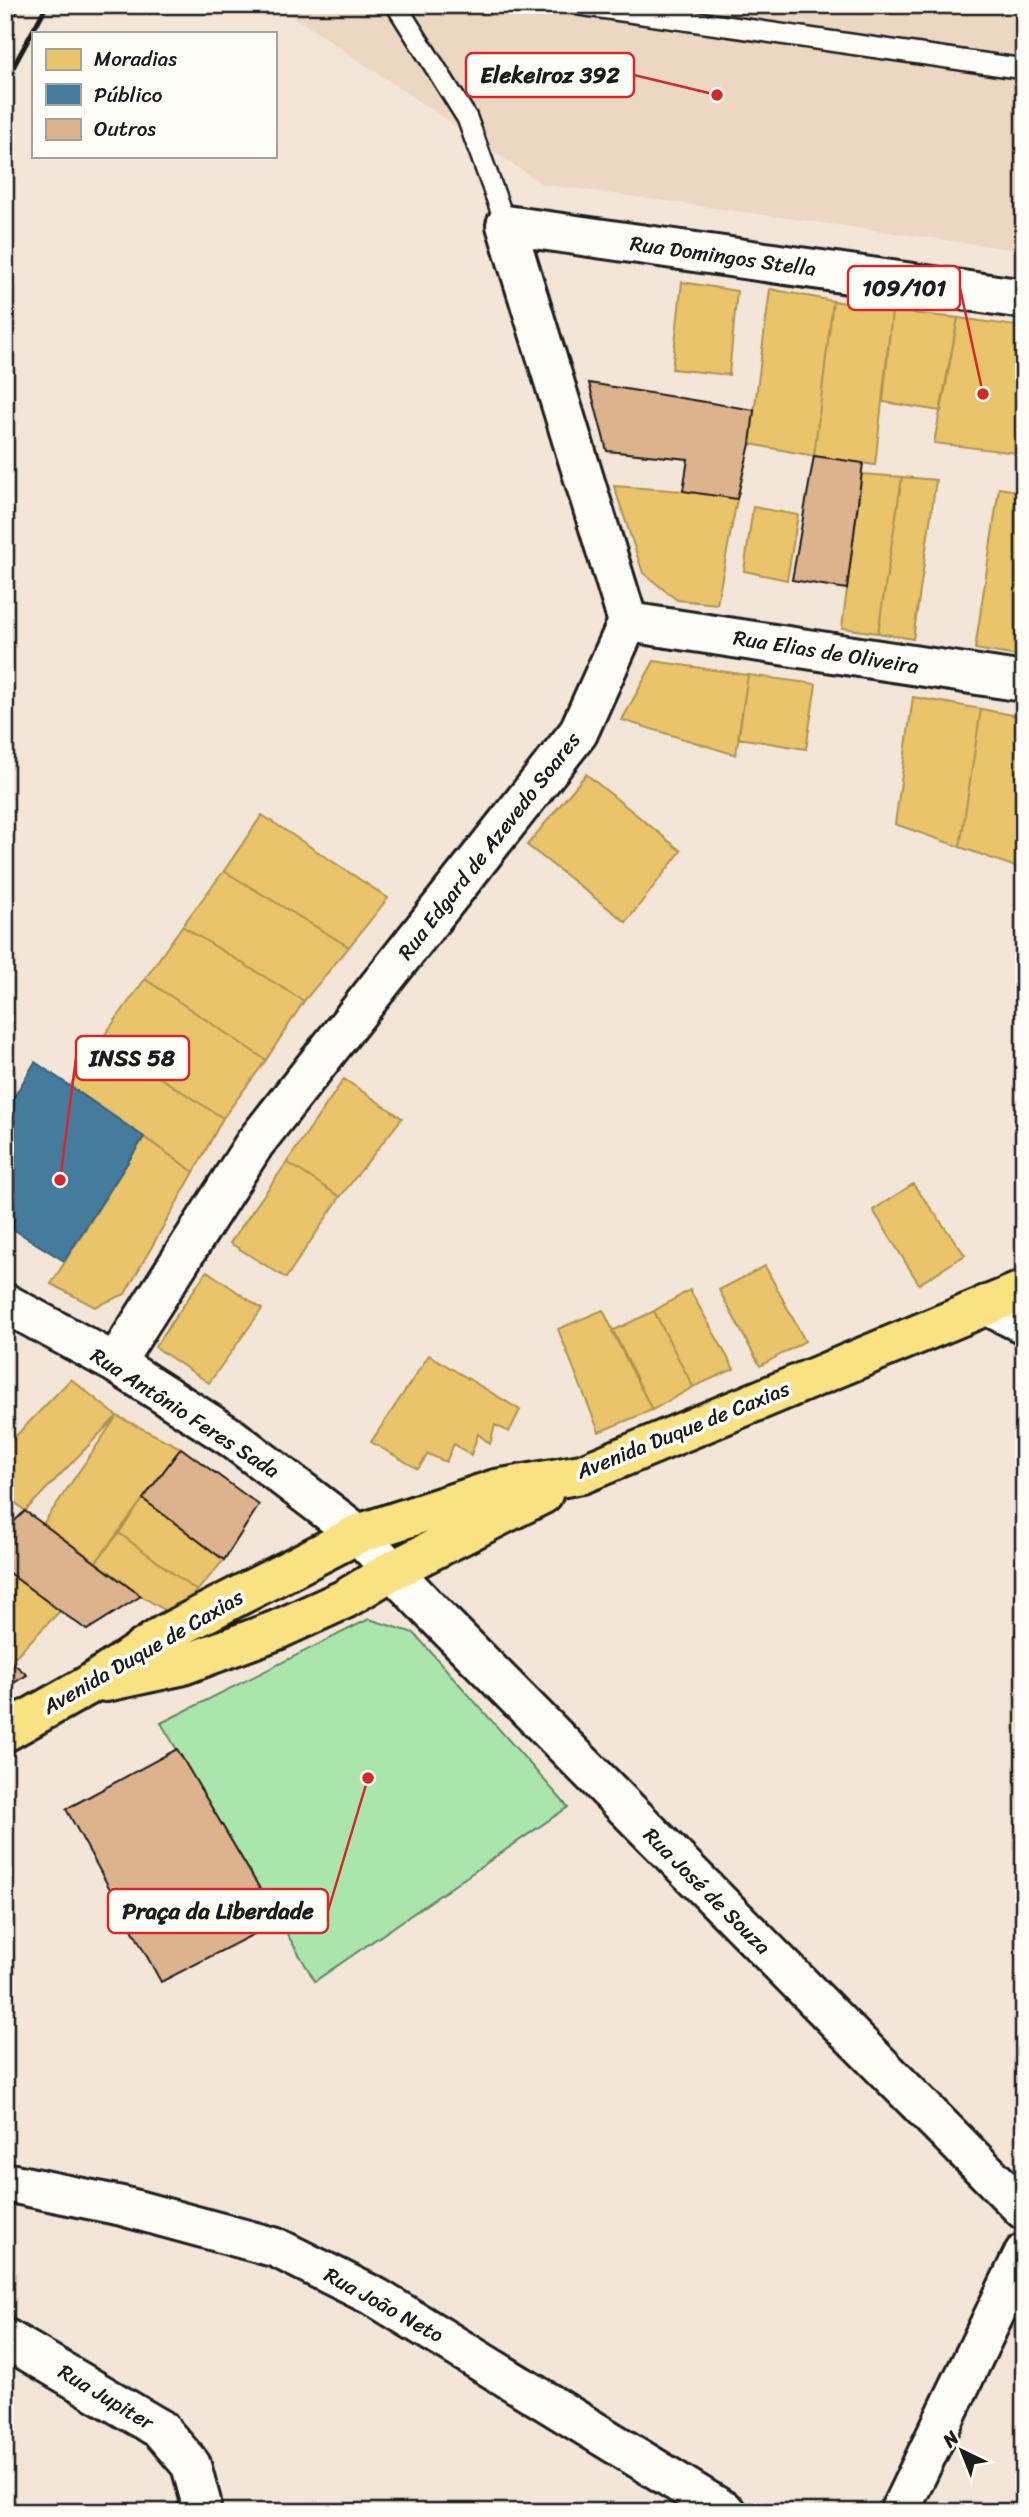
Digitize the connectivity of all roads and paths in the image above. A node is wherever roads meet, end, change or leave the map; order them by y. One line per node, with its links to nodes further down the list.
1 (580, 5): 3 (lane)
2 (402, 6): 4 (lane)
3 (1024, 69)
4 (506, 225): 5 (street, Rua Domingos Stella); 6 (street)
5 (1024, 299)
6 (628, 622): 7 (street, Rua Elias de Oliveira); 12 (street, Rua Edgard de Azevedo Soares)
7 (1024, 682)
8 (1024, 1290): 10 (main road, Avenida Duque de Caxias)
9 (5, 1303): 12 (street, Rua Antônio Feres Sada)
10 (986, 1305): 11 (street); 13 (main road, Avenida Duque de Caxias)
11 (1024, 1324)
12 (115, 1363): 14 (street, Rua Antônio Feres Sada)
13 (582, 1474): 14 (main road, Avenida Duque de Caxias); 15 (main road)
14 (358, 1534): 15 (street, Rua Antônio Feres Sada); 16 (main road, Avenida Duque de Caxias)
15 (391, 1571): 16 (main road); 19 (street, Rua José de Souza)
16 (87, 1686): 17 (main road, Avenida Duque de Caxias)
17 (5, 1732)
18 (5, 2182): 23 (street, Rua João Neto)
19 (1024, 2210)
20 (1024, 2253): 24 (street)
21 (5, 2338): 22 (street, Rua Jupiter)
22 (197, 2512)
23 (726, 2512)
24 (899, 2512)

